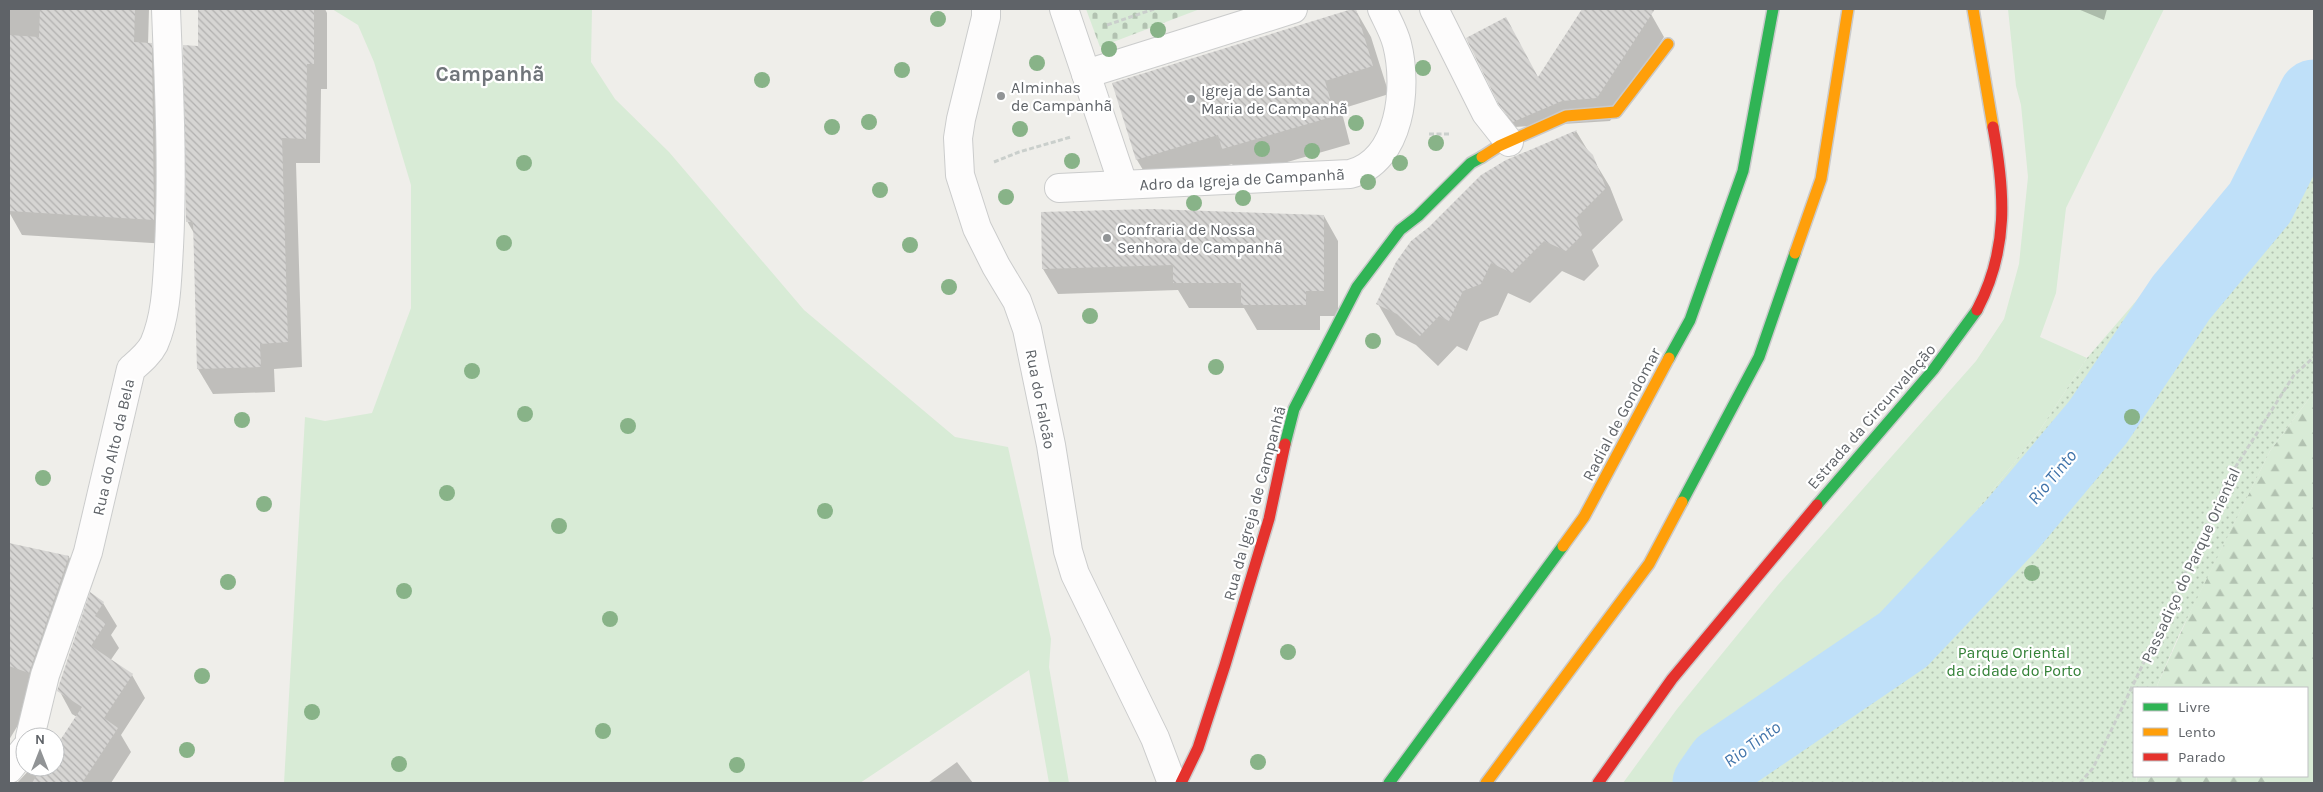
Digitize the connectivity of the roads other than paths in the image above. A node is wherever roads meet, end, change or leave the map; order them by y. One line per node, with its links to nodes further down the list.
1 (166, 9): 15 (street, Rua do Alto da Bela)
2 (986, 9): 16 (street, Rua do Falcão)
3 (1064, 9): 11 (street, Adro da Igreja de Campanhã)
4 (1293, 9): 11 (street)
5 (1382, 9): 13 (street, Adro da Igreja de Campanhã)
6 (1434, 9): 12 (street)
7 (1773, 9): 18 (main road, Radial de Gondomar)
8 (1848, 9): 19 (main road)
9 (1973, 9): 20 (main road, Estrada da Circunvalação)
10 (1668, 44): 12 (main road, Rua da Igreja de Campanhã)
11 (1086, 74): 13 (street, Adro da Igreja de Campanhã)
12 (1509, 142): 17 (main road, Rua da Igreja de Campanhã)
13 (1123, 184): 14 (street, Adro da Igreja de Campanhã)
14 (1059, 188)
15 (32, 727)
16 (1172, 783)
17 (1181, 783)
18 (1389, 783)
19 (1486, 783)
20 (1598, 783)

